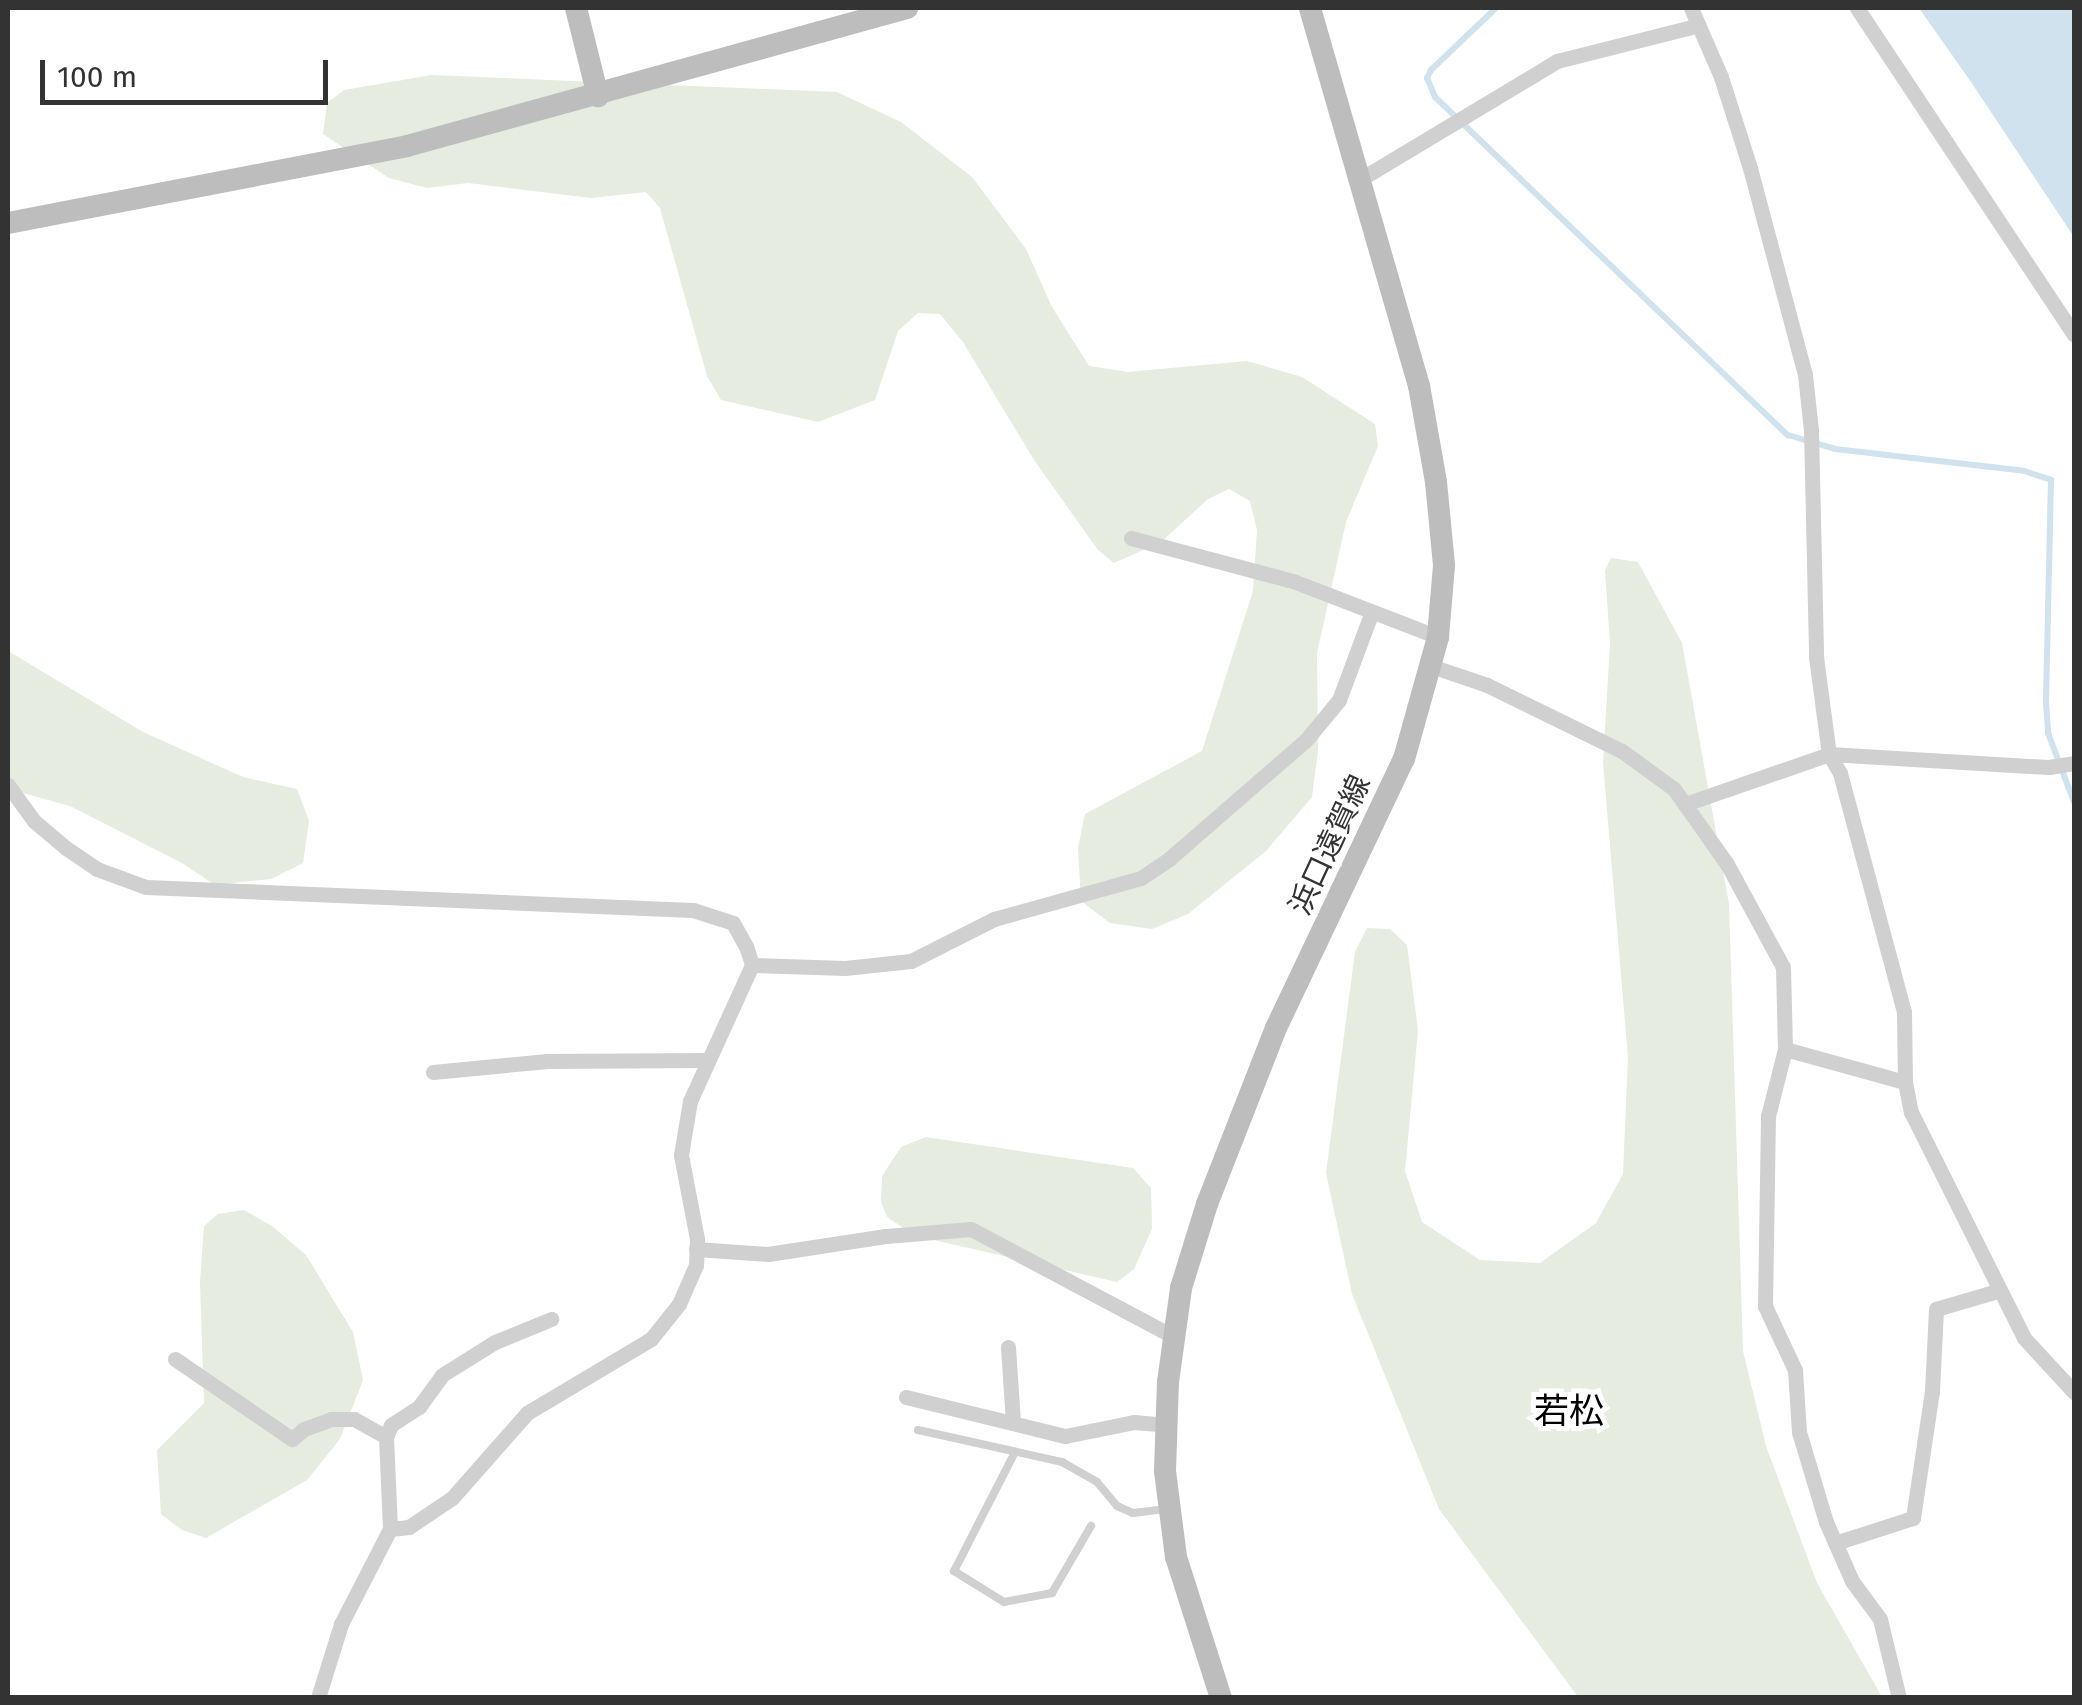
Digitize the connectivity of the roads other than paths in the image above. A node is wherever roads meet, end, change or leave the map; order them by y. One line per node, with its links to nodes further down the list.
1 (576, 8): 7 (main road)
2 (907, 8): 7 (main road)
3 (1310, 8): 8 (main road, 浜口遠賀線)
4 (1691, 8): 6 (street)
5 (1857, 8): 10 (street)
6 (1699, 25): 8 (street); 15 (street)
7 (598, 96): 9 (main road)
8 (1360, 180): 13 (main road, 浜口遠賀線)
9 (8, 223)
10 (2074, 334)
11 (1132, 538): 12 (street)
12 (1371, 614): 13 (street); 19 (street)
13 (1438, 637): 14 (main road, 浜口遠賀線)
14 (1431, 666): 18 (street); 27 (main road, 浜口遠賀線)
15 (1830, 754): 16 (street); 18 (street); 23 (street)
16 (2074, 764)
17 (8, 784): 19 (street)
18 (1685, 804): 20 (street)
19 (752, 966): 21 (street)
20 (1785, 1050): 23 (street); 40 (street)
21 (705, 1060): 22 (street); 24 (street)
22 (434, 1072)
23 (1904, 1082): 25 (street)
24 (696, 1249): 27 (street); 39 (street)
25 (1998, 1291): 30 (street); 40 (street)
26 (551, 1319): 35 (street)
27 (1174, 1338): 33 (main road, 浜口遠賀線)
28 (1008, 1347): 32 (street)
29 (175, 1359): 35 (street)
30 (2074, 1392)
31 (906, 1397): 32 (street)
32 (1013, 1423): 33 (street)
33 (1166, 1424): 37 (main road, 浜口遠賀線)
34 (918, 1430): 36 (lane)
35 (386, 1437): 39 (street)
36 (1015, 1452): 37 (lane); 38 (lane)
37 (1170, 1508): 42 (main road, 浜口遠賀線)
38 (1091, 1526)
39 (390, 1529): 41 (street)
40 (1835, 1543): 43 (street)
41 (318, 1698)
42 (1221, 1698)
43 (1898, 1698)

